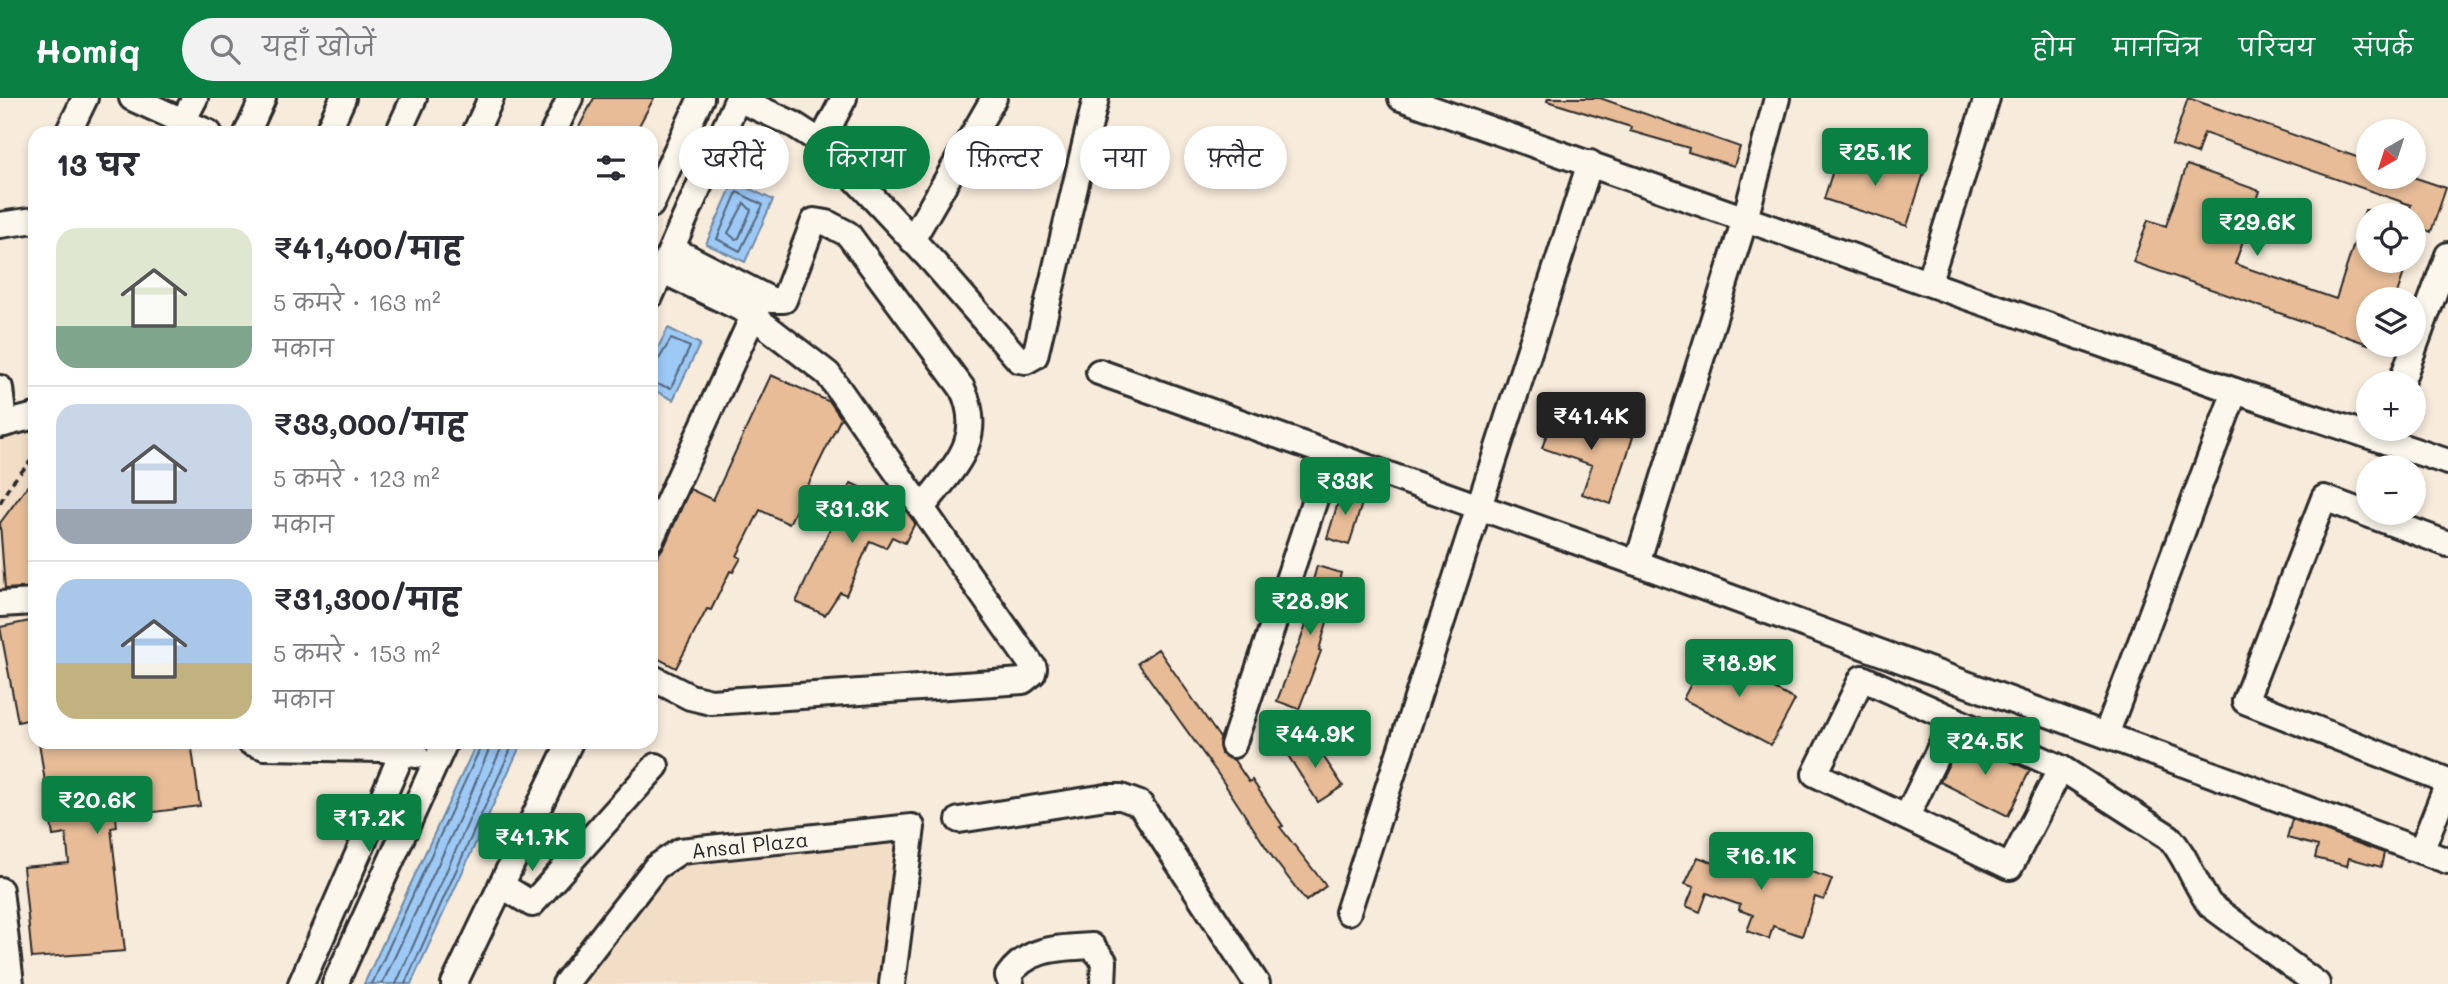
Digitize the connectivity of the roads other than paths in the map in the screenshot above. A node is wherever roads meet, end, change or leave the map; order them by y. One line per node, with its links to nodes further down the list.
1 (85, 98): 18 (street)
2 (132, 98): 17 (street)
3 (195, 98): 17 (street)
4 (263, 98): 20 (street)
5 (343, 98): 21 (street)
6 (414, 98): 22 (street)
7 (491, 98): 23 (street)
8 (570, 98): 24 (street)
9 (701, 98): 29 (street)
10 (845, 98): 25 (street)
11 (994, 98): 33 (street)
12 (1096, 98): 33 (street)
13 (1401, 98): 27 (street)
14 (1777, 98): 30 (street)
15 (1987, 98): 37 (street)
16 (738, 99): 26 (street); 35 (street)
17 (183, 121): 19 (street)
18 (71, 126)
19 (194, 126)
20 (250, 126)
21 (330, 126)
22 (401, 126)
23 (478, 126)
24 (557, 126)
25 (830, 126)
26 (803, 130)
27 (1590, 163): 30 (street); 49 (street)
28 (865, 189): 33 (street)
29 (658, 190)
30 (1745, 219): 37 (street); 53 (street)
31 (28, 221): 32 (street)
32 (0, 225)
33 (912, 240)
34 (2448, 256): 39 (street)
35 (667, 260): 36 (street); 38 (street)
36 (658, 280)
37 (1929, 281): 42 (street)
38 (757, 305): 50 (street); 50 (street); 51 (street)
39 (2405, 371)
40 (1099, 372): 47 (street)
41 (0, 388): 44 (street)
42 (2235, 391): 45 (street); 58 (street)
43 (28, 418): 44 (street)
44 (2, 424)
45 (2356, 426)
46 (2401, 441): 48 (street)
47 (1330, 454): 49 (street); 59 (street)
48 (2448, 461)
49 (1479, 507): 53 (street); 73 (street)
50 (922, 508): 56 (street)
51 (658, 524)
52 (2448, 544): 66 (street)
53 (1637, 563): 58 (street)
54 (28, 602): 55 (street)
55 (0, 604)
56 (658, 681)
57 (1954, 719): 65 (street); 67 (street); 67 (street)
58 (2106, 735): 69 (street)
59 (1233, 745)
60 (404, 749): 75 (street)
61 (419, 749): 63 (street)
62 (567, 749): 71 (street)
63 (440, 752): 76 (street)
64 (656, 766): 71 (street)
65 (2060, 768): 67 (street); 83 (street)
66 (2448, 782): 69 (street)
67 (1907, 816)
68 (960, 820): 82 (street)
69 (2421, 851): 70 (street)
70 (2448, 861)
71 (501, 886): 77 (street)
72 (0, 890): 74 (street)
73 (1348, 912)
74 (11, 984)
75 (301, 984)
76 (335, 984)
77 (454, 984)
78 (565, 984): 79 (street, Ansal Plaza)
79 (892, 984)
80 (1011, 984): 81 (street)
81 (1103, 984)
82 (1257, 984)
83 (2317, 984)

